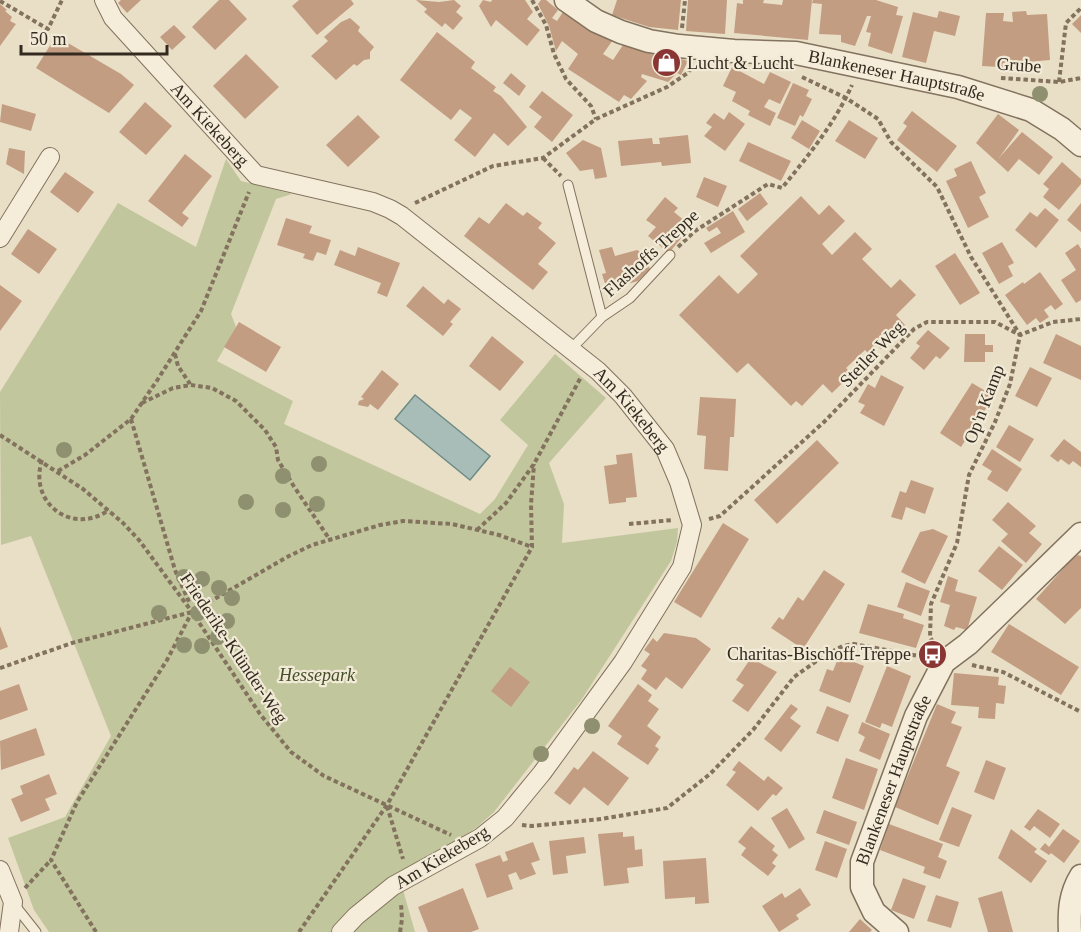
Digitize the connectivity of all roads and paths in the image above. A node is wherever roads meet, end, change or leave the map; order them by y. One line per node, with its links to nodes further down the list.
1 (62, 0): 6 (path)
2 (104, 0): 18 (street, Am Kiekeberg)
3 (532, 0): 14 (path)
4 (566, 0): 8 (street, Blankeneser Hauptstraße)
5 (685, 0): 8 (path)
6 (0, 2)
7 (1081, 8): 11 (path)
8 (689, 47): 14 (path); 15 (street, Blankeneser Hauptstraße)
9 (994, 77): 11 (path, Grube)
10 (1081, 78): 11 (path, Grube)
11 (1059, 82)
12 (846, 98): 22 (path, Flashoffs Treppe)
13 (854, 105): 25 (path)
14 (596, 119): 17 (path)
15 (1081, 145)
16 (50, 157): 21 (street)
17 (543, 158): 19 (path); 20 (path)
18 (256, 175): 20 (street, Am Kiekeberg); 27 (path)
19 (568, 185): 23 (lane, Flashoffs Treppe)
20 (402, 216): 26 (street, Am Kiekeberg)
21 (0, 238)
22 (670, 255): 23 (lane, Flashoffs Treppe)
23 (602, 317): 26 (lane, Flashoffs Treppe)
24 (1081, 319): 25 (path)
25 (1020, 335): 37 (path, Steiler Weg); 45 (path, Op'n Kamp)
26 (571, 349): 28 (street, Am Kiekeberg)
27 (175, 353): 29 (path); 30 (path)
28 (588, 363): 34 (path); 39 (street, Am Kiekeberg)
29 (191, 385): 30 (path); 42 (path)
30 (141, 403): 31 (path)
31 (131, 419): 35 (path); 44 (path)
32 (0, 435): 33 (path, Friederike-Klünder-Weg)
33 (42, 460): 35 (path, Friederike-Klünder-Weg); 36 (path)
34 (534, 464): 40 (path); 43 (path)
35 (58, 471): 36 (path, Friederike-Klünder-Weg)
36 (109, 510): 44 (path, Friederike-Klünder-Weg)
37 (720, 516)
38 (629, 524): 39 (path)
39 (692, 525): 51 (street, Am Kiekeberg)
40 (477, 530): 42 (path); 43 (path)
41 (1081, 534): 65 (street, Blankeneser Hauptstraße)
42 (330, 540): 44 (path)
43 (532, 547): 50 (path)
44 (192, 612): 48 (path); 50 (path, Friederike-Klünder-Weg); 53 (path)
45 (938, 652)
46 (930, 658): 51 (path)
47 (964, 663): 49 (path)
48 (0, 668)
49 (1081, 712)
50 (387, 805): 52 (path, Friederike-Klünder-Weg); 55 (path); 62 (path)
51 (505, 818): 52 (street, Am Kiekeberg)
52 (467, 846): 55 (street, Am Kiekeberg)
53 (51, 860): 58 (path); 61 (path)
54 (0, 870): 58 (street)
55 (411, 875): 57 (street, Am Kiekeberg)
56 (1081, 876): 66 (street)
57 (393, 886): 63 (street, Am Kiekeberg); 64 (path)
58 (13, 902): 59 (street); 60 (lane)
59 (9, 932)
60 (36, 932)
61 (96, 932)
62 (299, 932)
63 (341, 932)
64 (400, 932)
65 (897, 932)
66 (1070, 932)

